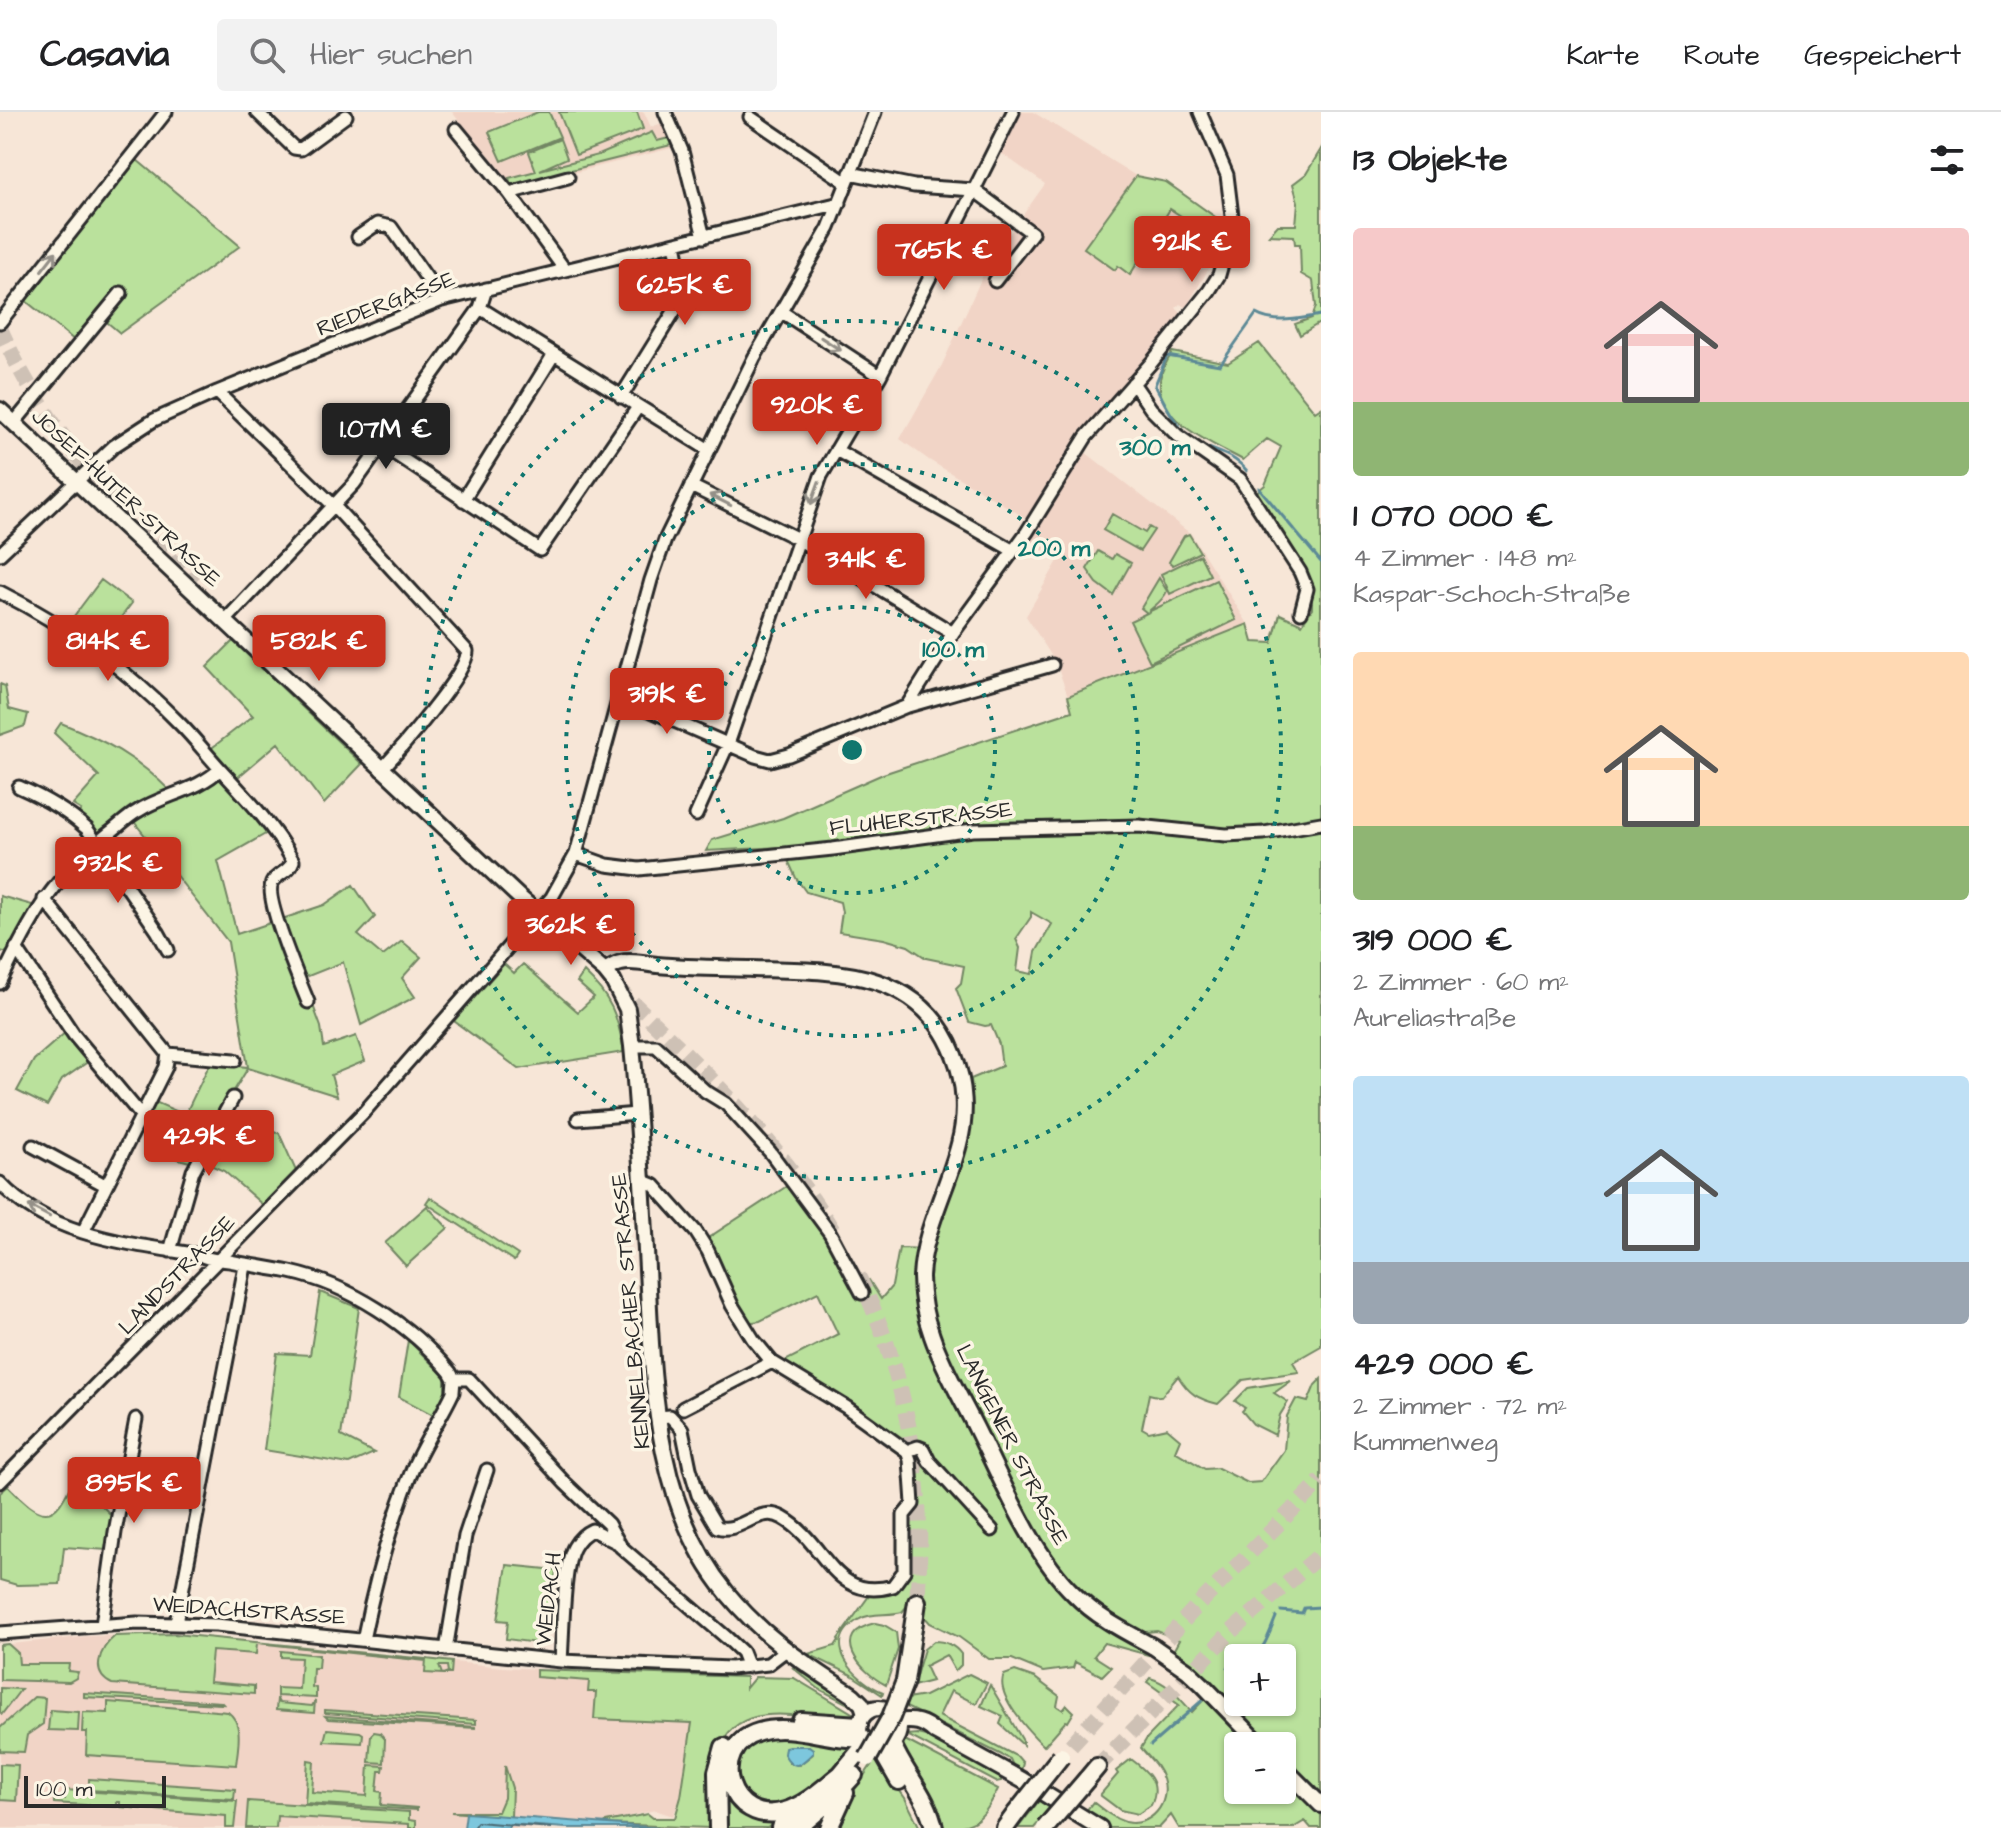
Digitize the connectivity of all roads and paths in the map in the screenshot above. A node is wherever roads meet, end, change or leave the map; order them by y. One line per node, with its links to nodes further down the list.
1 (166, 112): 25 (street, one-way to 1)
2 (257, 112): 7 (street)
3 (665, 112): 16 (street)
4 (875, 112): 11 (street, LANDSTRASSE)
5 (1013, 112): 12 (street)
6 (1200, 112): 28 (street)
7 (346, 116)
8 (750, 117): 11 (street)
9 (456, 129): 13 (street)
10 (568, 177): 13 (street)
11 (848, 178): 12 (street); 14 (street, LANDSTRASSE)
12 (974, 190): 19 (street); 27 (street)
13 (509, 193): 18 (street)
14 (840, 203): 16 (street, RIEDERGASSE); 24 (street, LANDSTRASSE)
15 (358, 237): 22 (street)
16 (704, 237): 17 (street, RIEDERGASSE)
17 (675, 244): 18 (street, RIEDERGASSE); 30 (street)
18 (565, 270): 20 (street, RIEDERGASSE)
19 (995, 281)
20 (486, 289): 22 (street, RIEDERGASSE); 23 (street)
21 (121, 293): 33 (street)
22 (442, 300): 29 (street, RIEDERGASSE)
23 (480, 308): 26 (street); 34 (street)
24 (782, 312): 27 (street, one-way to 27); 35 (street, LANDSTRASSE)
25 (0, 322)
26 (554, 354): 30 (street); 39 (street)
27 (880, 376): 36 (street)
28 (1133, 383): 42 (street); 45 (street)
29 (217, 392): 37 (street, RIEDERGASSE); 40 (street)
30 (621, 397): 31 (street)
31 (638, 407): 35 (street); 39 (street)
32 (0, 410): 33 (main road, JOSEF-HUTER-STRASSE)
33 (14, 423): 37 (main road, JOSEF-HUTER-STRASSE)
34 (383, 446): 39 (street); 40 (street)
35 (709, 450): 38 (street, LANDSTRASSE)
36 (836, 450): 41 (street, one-way to 41); 42 (street)
37 (76, 480): 43 (street, RIEDERGASSE); 46 (main road, JOSEF-HUTER-STRASSE)
38 (691, 486): 41 (street, one-way to 38); 49 (street, LANDSTRASSE)
39 (463, 500)
40 (334, 506): 46 (street); 53 (street)
41 (798, 539): 47 (street); 51 (street)
42 (1012, 550): 47 (street)
43 (0, 554)
44 (0, 592): 52 (street)
45 (1301, 612)
46 (225, 621): 53 (main road, JOSEF-HUTER-STRASSE)
47 (953, 633): 50 (street)
48 (1052, 665): 50 (street)
49 (619, 697): 51 (street); 58 (street, LANDSTRASSE)
50 (907, 706): 51 (street)
51 (728, 744): 55 (street)
52 (220, 769): 57 (street); 65 (street)
53 (381, 770): 60 (main road, JOSEF-HUTER-STRASSE)
54 (19, 787): 57 (street)
55 (696, 815)
56 (1321, 823): 58 (street, FLUHERSTRASSE)
57 (96, 844): 59 (street); 62 (street)
58 (576, 854): 60 (street, LANDSTRASSE)
59 (44, 899): 61 (street); 67 (street)
60 (538, 913): 63 (main road); 79 (street, LANDSTRASSE)
61 (16, 948): 64 (street); 70 (street)
62 (168, 950)
63 (609, 976): 66 (main road, KENNELBACHER STRASSE); 101 (main road, LANGENER STRASSE, bridge)
64 (0, 983)
65 (308, 1002)
66 (632, 1046): 71 (main road, KENNELBACHER STRASSE); 81 (street)
67 (168, 1054): 68 (street); 70 (street)
68 (235, 1060)
69 (233, 1098): 78 (street)
70 (140, 1114): 76 (street)
71 (637, 1114): 72 (street); 74 (main road, KENNELBACHER STRASSE)
72 (578, 1119)
73 (33, 1146): 76 (street)
74 (642, 1180): 82 (street); 85 (main road, KENNELBACHER STRASSE)
75 (0, 1183): 77 (street, one-way to 75)
76 (105, 1185): 77 (street)
77 (83, 1232): 78 (street)
78 (170, 1251): 79 (street)
79 (219, 1261): 80 (street); 89 (street, LANDSTRASSE)
80 (245, 1266): 83 (street); 93 (street)
81 (862, 1293)
82 (772, 1362): 84 (street); 87 (street)
83 (454, 1379): 91 (street); 96 (street)
84 (683, 1408)
85 (659, 1417): 87 (street); 98 (main road, KENNELBACHER STRASSE)
86 (136, 1419): 94 (street)
87 (907, 1451): 90 (street)
88 (487, 1470): 97 (street)
89 (0, 1482)
90 (992, 1530)
91 (617, 1543): 99 (street, WEIDACH); 100 (street)
92 (917, 1602): 102 (highway, bridge)
93 (176, 1623): 94 (street, WEIDACHSTRASSE); 96 (street, WEIDACHSTRASSE)
94 (102, 1625): 95 (street, WEIDACHSTRASSE)
95 (0, 1633)
96 (363, 1640): 97 (street, WEIDACHSTRASSE)
97 (446, 1650): 99 (street, WEIDACHSTRASSE)
98 (785, 1651): 100 (street, WEIDACHSTRASSE); 102 (main road, KENNELBACHER STRASSE)
99 (561, 1661): 100 (street, WEIDACHSTRASSE)
100 (748, 1667)
101 (1248, 1732)
102 (875, 1737): 105 (highway); 105 (highway); 108 (highway); 109 (highway); 110 (highway); 111 (highway); 112 (highway); 115 (main road)
103 (1066, 1750): 113 (highway, bridge)
104 (1092, 1773): 114 (highway, bridge)
105 (841, 1774): 109 (highway)
106 (1296, 1780): 107 (main road)
107 (1321, 1805)
108 (831, 1823)
109 (793, 1825)
110 (718, 1828)
111 (924, 1828)
112 (934, 1828)
113 (1005, 1828)
114 (1045, 1828)
115 (1100, 1828)

